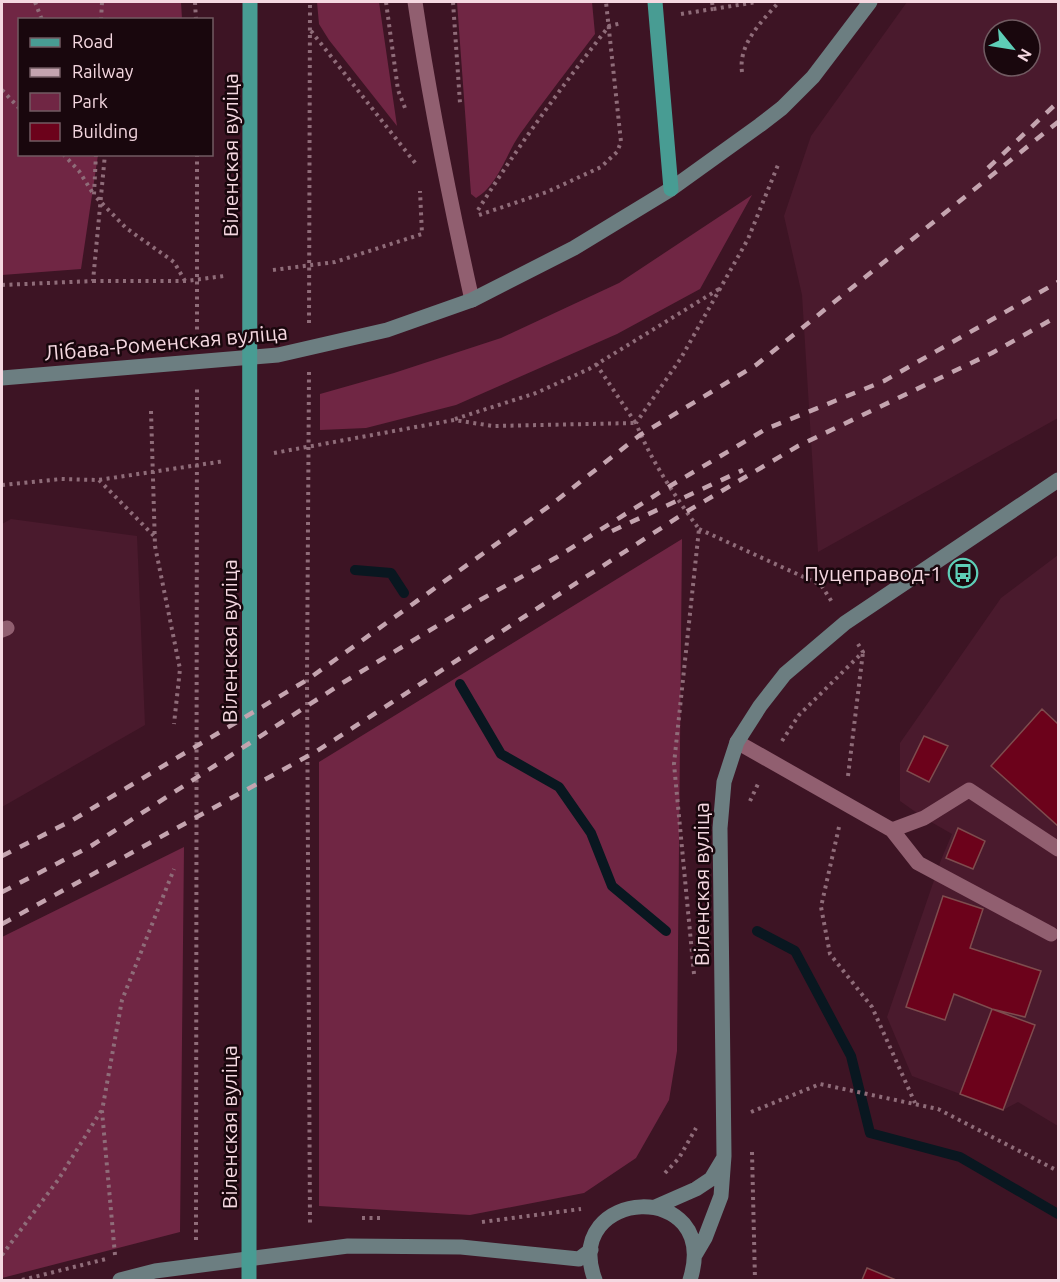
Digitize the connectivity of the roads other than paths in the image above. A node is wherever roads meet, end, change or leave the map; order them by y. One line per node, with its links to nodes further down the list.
1 (250, 2): 20 (main road, Віленская вуліца)
2 (415, 2): 6 (lane)
3 (656, 2): 5 (main road)
4 (870, 2): 5 (main road, Лібава-Роменская вуліца)
5 (670, 189): 6 (main road, Лібава-Роменская вуліца)
6 (472, 300): 7 (main road, Лібава-Роменская вуліца)
7 (2, 378)
8 (1059, 480): 9 (main road, Віленская вуліца)
9 (737, 742): 10 (lane); 13 (main road, Віленская вуліца)
10 (892, 830): 11 (lane); 12 (lane)
11 (1059, 849)
12 (1051, 934)
13 (724, 1156): 14 (main road); 16 (main road, Віленская вуліца)
14 (656, 1207): 15 (main road); 16 (main road)
15 (591, 1250): 17 (main road); 18 (main road)
16 (695, 1255): 21 (main road, Віленская вуліца)
17 (560, 1259): 18 (main road); 19 (main road)
18 (593, 1274)
19 (120, 1281)
20 (249, 1281)
21 (690, 1281)

